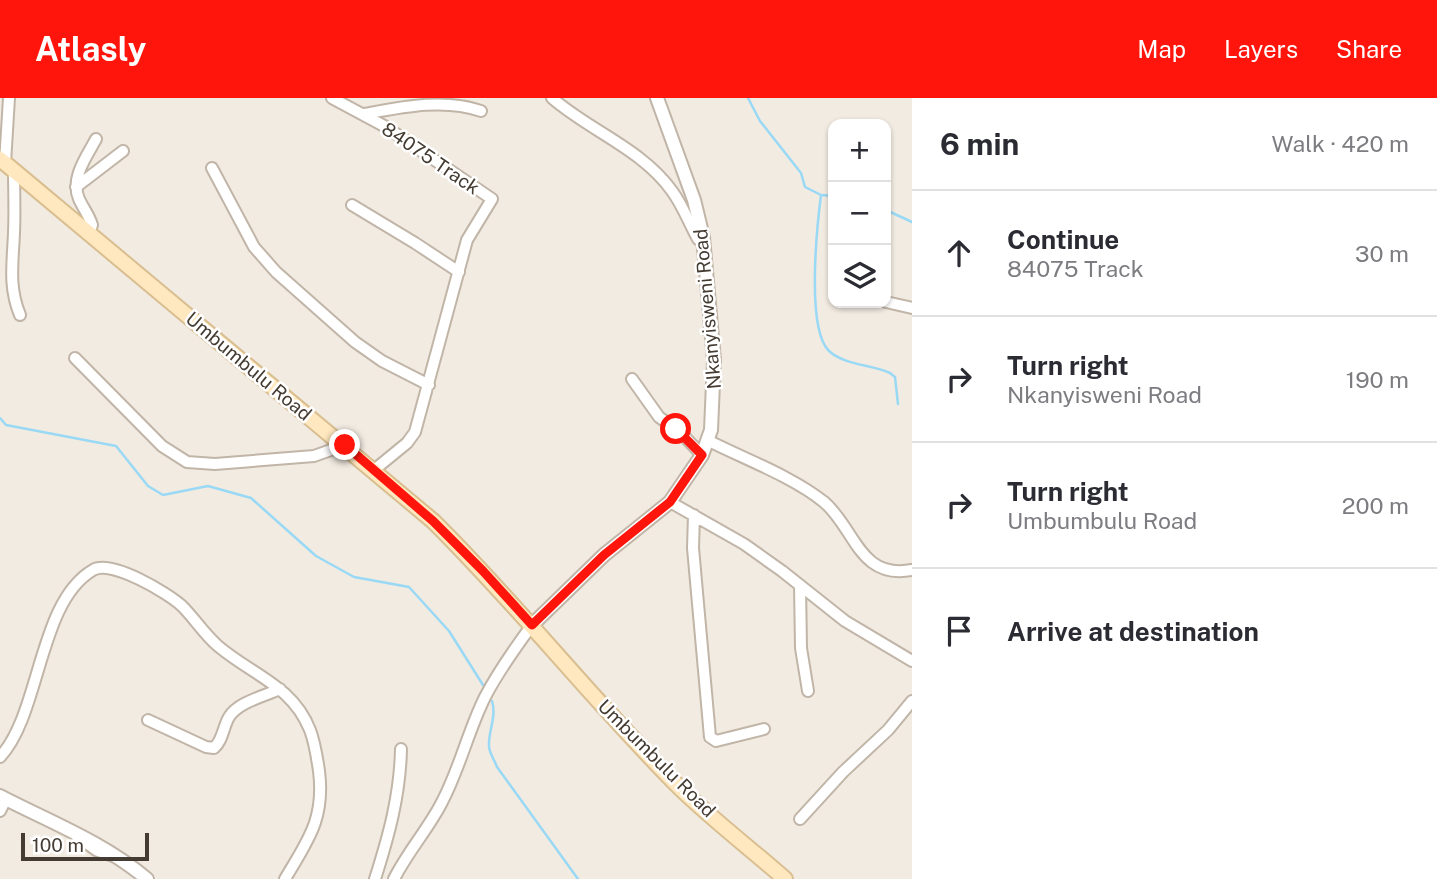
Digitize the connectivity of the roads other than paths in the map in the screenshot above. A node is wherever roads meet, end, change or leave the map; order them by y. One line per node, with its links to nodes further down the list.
1 (9, 98): 9 (street)
2 (332, 98): 6 (street, 84075 Track)
3 (552, 98): 14 (street)
4 (657, 98): 14 (street, Nkanyisweni Road)
5 (481, 111): 6 (street)
6 (364, 114): 15 (street, 84075 Track)
7 (96, 139): 11 (street)
8 (123, 151): 11 (street)
9 (6, 164): 13 (main road, Umbumbulu Road); 18 (street)
10 (212, 169): 21 (street)
11 (76, 187): 13 (street)
12 (352, 205): 15 (street)
13 (89, 233): 23 (main road, Umbumbulu Road)
14 (704, 244): 22 (street, Nkanyisweni Road)
15 (459, 272): 21 (street)
16 (891, 303): 17 (street)
17 (912, 308)
18 (20, 315)
19 (75, 358): 23 (street)
20 (632, 379): 24 (street)
21 (429, 385): 25 (street)
22 (709, 441): 24 (street, Nkanyisweni Road); 28 (street)
23 (345, 445): 25 (main road, Umbumbulu Road)
24 (702, 455): 26 (street, Nkanyisweni Road)
25 (374, 470): 30 (main road, Umbumbulu Road)
26 (670, 502): 27 (street); 30 (street, Nkanyisweni Road)
27 (694, 515): 29 (street); 36 (street)
28 (912, 570)
29 (800, 585): 31 (street); 33 (street)
30 (532, 625): 44 (street, Nkanyisweni Road); 45 (main road, Umbumbulu Road)
31 (912, 661)
32 (280, 689): 35 (street); 38 (street); 42 (street)
33 (808, 691)
34 (912, 701): 40 (street)
35 (148, 720)
36 (764, 729)
37 (401, 749): 43 (street)
38 (0, 757)
39 (2, 802): 41 (street)
40 (800, 819)
41 (147, 879)
42 (285, 879)
43 (375, 879)
44 (394, 879)
45 (786, 879)

